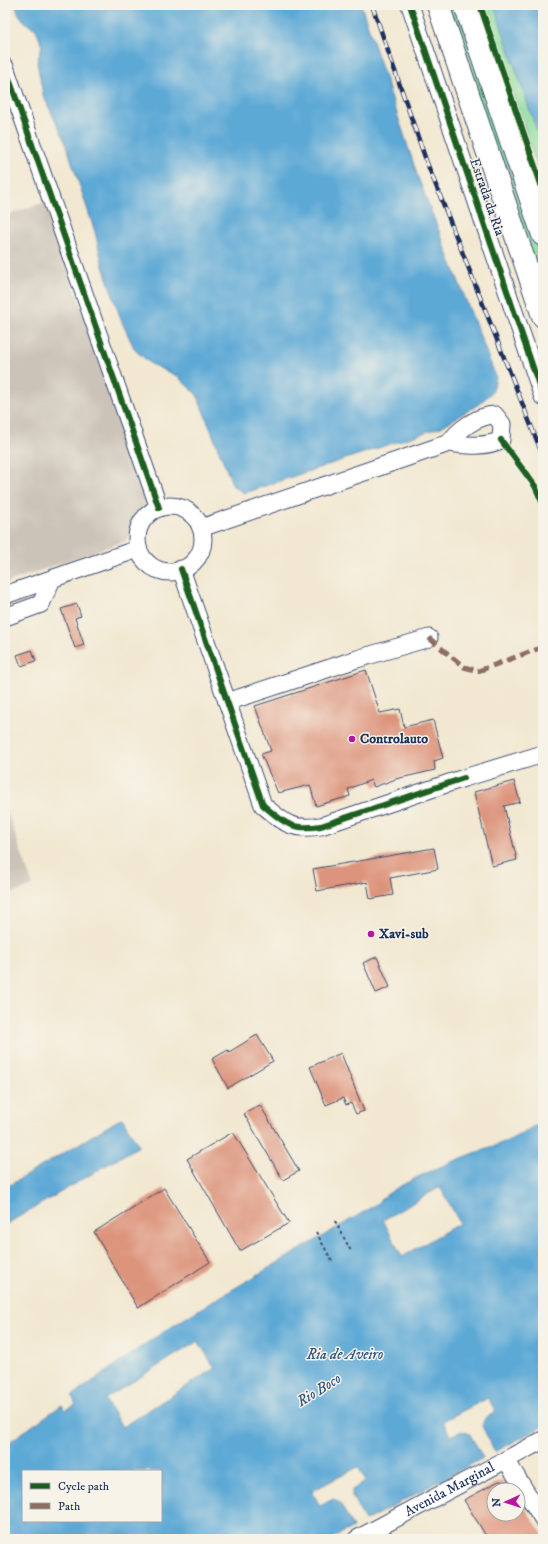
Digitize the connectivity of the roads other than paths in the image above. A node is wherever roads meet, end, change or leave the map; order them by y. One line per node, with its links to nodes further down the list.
1 (410, 5): 7 (street, Estrada da Ria)
2 (438, 5): 6 (highway)
3 (465, 5): 5 (highway)
4 (5, 67): 9 (street)
5 (543, 235)
6 (543, 316)
7 (543, 397)
8 (449, 443): 10 (street)
9 (159, 508): 10 (street); 11 (street)
10 (201, 528): 12 (street)
11 (138, 549): 12 (street); 13 (street)
12 (181, 569): 17 (street)
13 (52, 579): 14 (street); 15 (street)
14 (5, 595)
15 (5, 617)
16 (429, 638): 17 (street)
17 (227, 702): 18 (street)
18 (543, 754)
19 (543, 1440): 20 (street, Avenida Marginal)
20 (506, 1460): 21 (street); 22 (street, Avenida Marginal)
21 (543, 1519)
22 (357, 1539)

